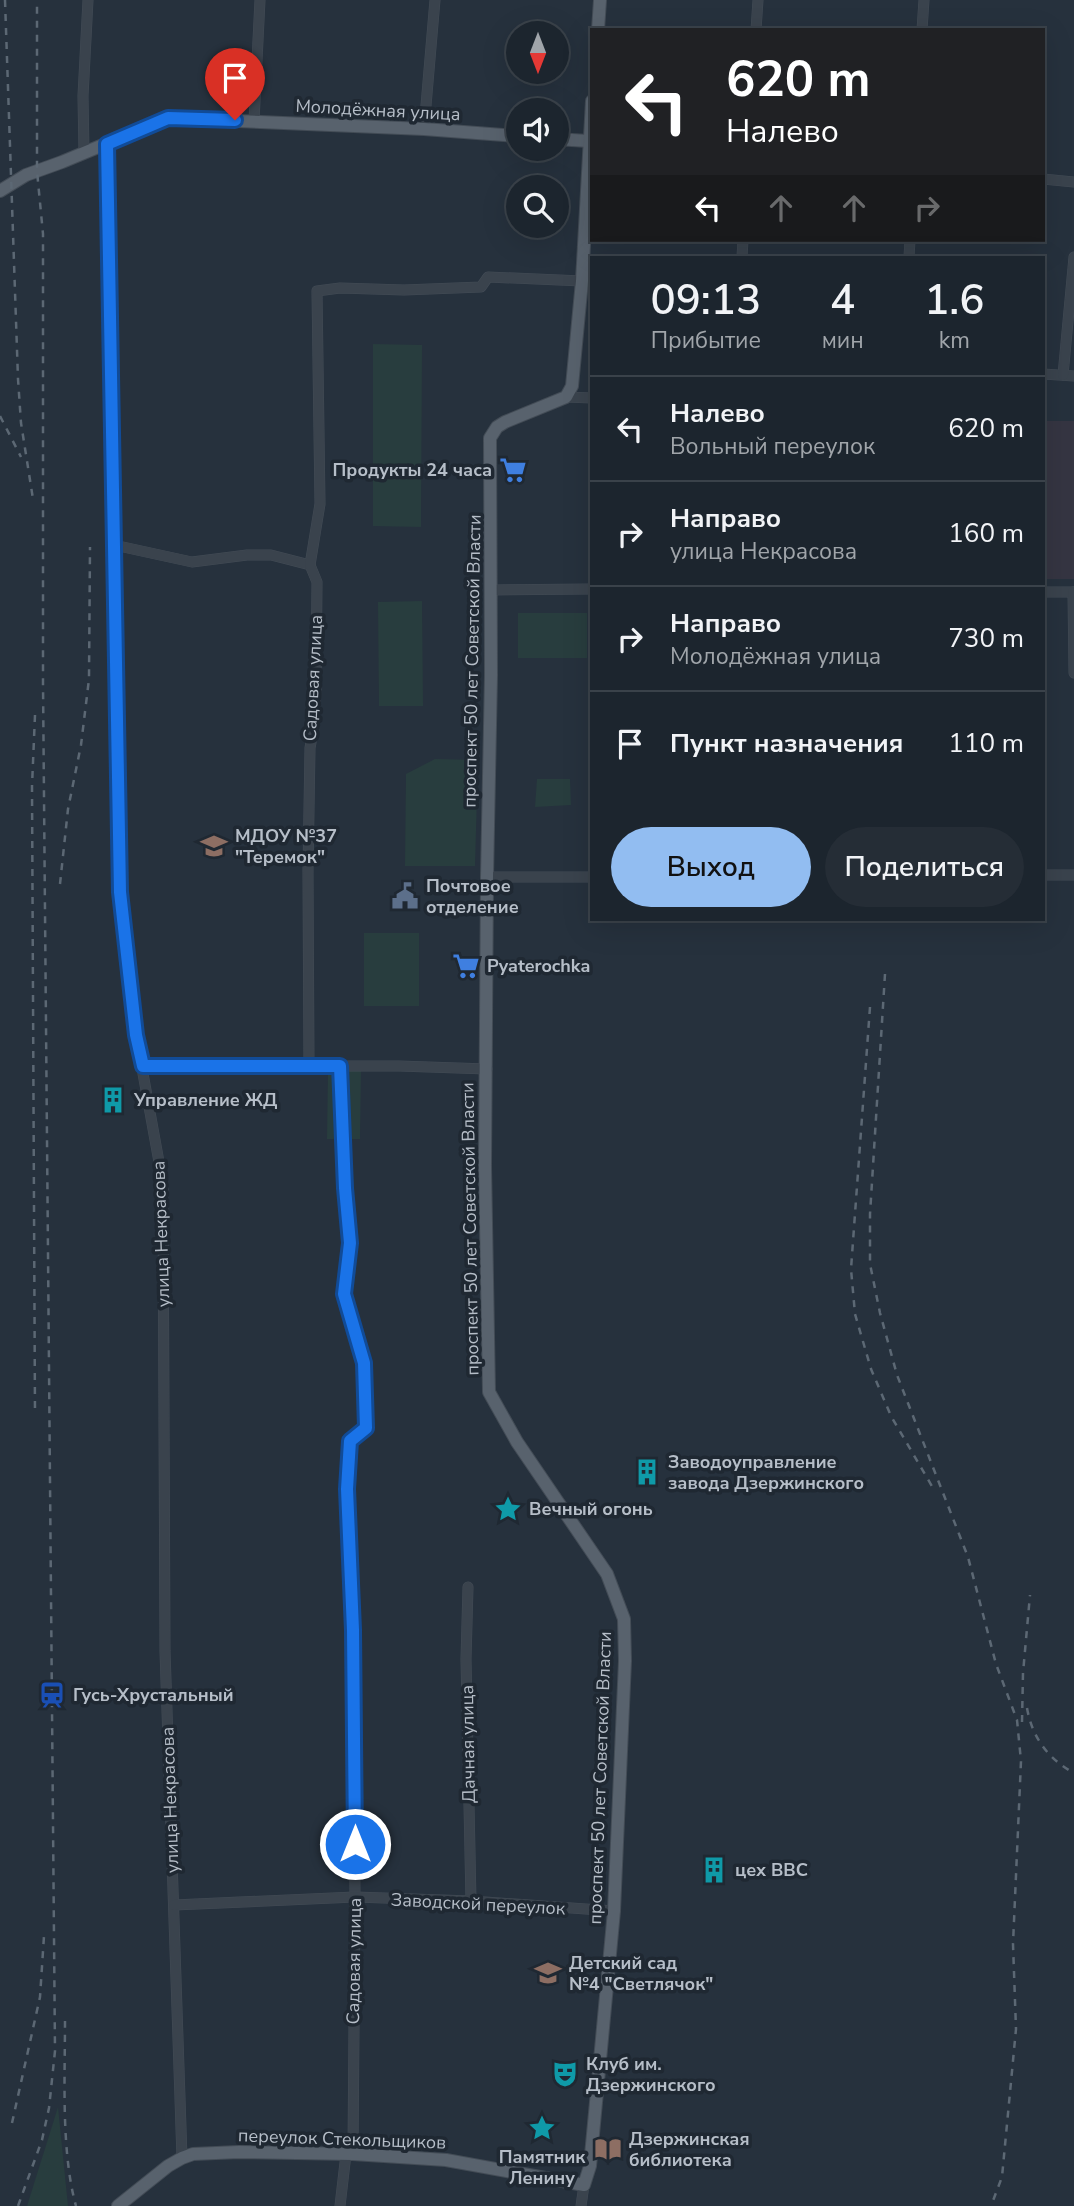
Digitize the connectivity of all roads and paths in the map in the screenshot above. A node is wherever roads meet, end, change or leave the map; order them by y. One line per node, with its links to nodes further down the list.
1 (88, 0): 16 (street)
2 (260, 0): 10 (street)
3 (435, 0): 11 (street)
4 (600, 0): 7 (main road)
5 (758, 0): 8 (street)
6 (924, 0): 9 (street)
7 (598, 28)
8 (756, 28)
9 (922, 28)
10 (254, 121): 11 (main road, Молодёжная улица); 15 (main road, Молодёжная улица)
11 (424, 129): 12 (main road, Молодёжная улица)
12 (506, 135)
13 (569, 140): 14 (main road)
14 (590, 142): 21 (main road)
15 (107, 144): 16 (main road, Молодёжная улица); 26 (street, улица Некрасова)
16 (84, 153): 19 (main road, Молодёжная улица)
17 (1045, 179): 18 (street)
18 (1074, 181)
19 (0, 191)
20 (1074, 257): 23 (street)
21 (582, 281): 24 (main road); 27 (street, Садовая улица)
22 (1045, 374): 23 (street)
23 (1068, 376)
24 (569, 392): 25 (street); 29 (main road, проспект 50 лет Советской Власти)
25 (590, 397)
26 (114, 545): 27 (street); 37 (street, улица Некрасова)
27 (310, 565): 39 (street, Садовая улица)
28 (590, 589): 29 (street)
29 (491, 590): 35 (main road, проспект 50 лет Советской Власти)
30 (1045, 592): 31 (street)
31 (1074, 592): 32 (street)
32 (1074, 673)
33 (1045, 875): 34 (street)
34 (1074, 875)
35 (487, 877): 36 (street); 40 (main road, проспект 50 лет Советской Власти)
36 (590, 877)
37 (143, 1066): 39 (street); 44 (street, улица Некрасова)
38 (340, 1066): 39 (street); 40 (street); 42 (street, Садовая улица)
39 (309, 1067)
40 (487, 1069): 45 (main road, проспект 50 лет Советской Власти)
41 (468, 1587): 43 (street, Дачная улица)
42 (355, 1897): 43 (street, Заводской переулок); 44 (street, Заводской переулок); 46 (street, Садовая улица)
43 (471, 1901): 45 (street, Заводской переулок)
44 (174, 1905): 47 (street, улица Некрасова)
45 (614, 1910): 48 (main road, проспект 50 лет Советской Власти)
46 (349, 2154): 47 (main road, переулок Стекольщиков); 48 (main road, переулок Стекольщиков); 50 (street, Садовая улица)
47 (182, 2158): 49 (main road)
48 (584, 2185): 51 (street, проспект 50 лет Советской Власти)
49 (118, 2206)
50 (340, 2206)
51 (581, 2206)

